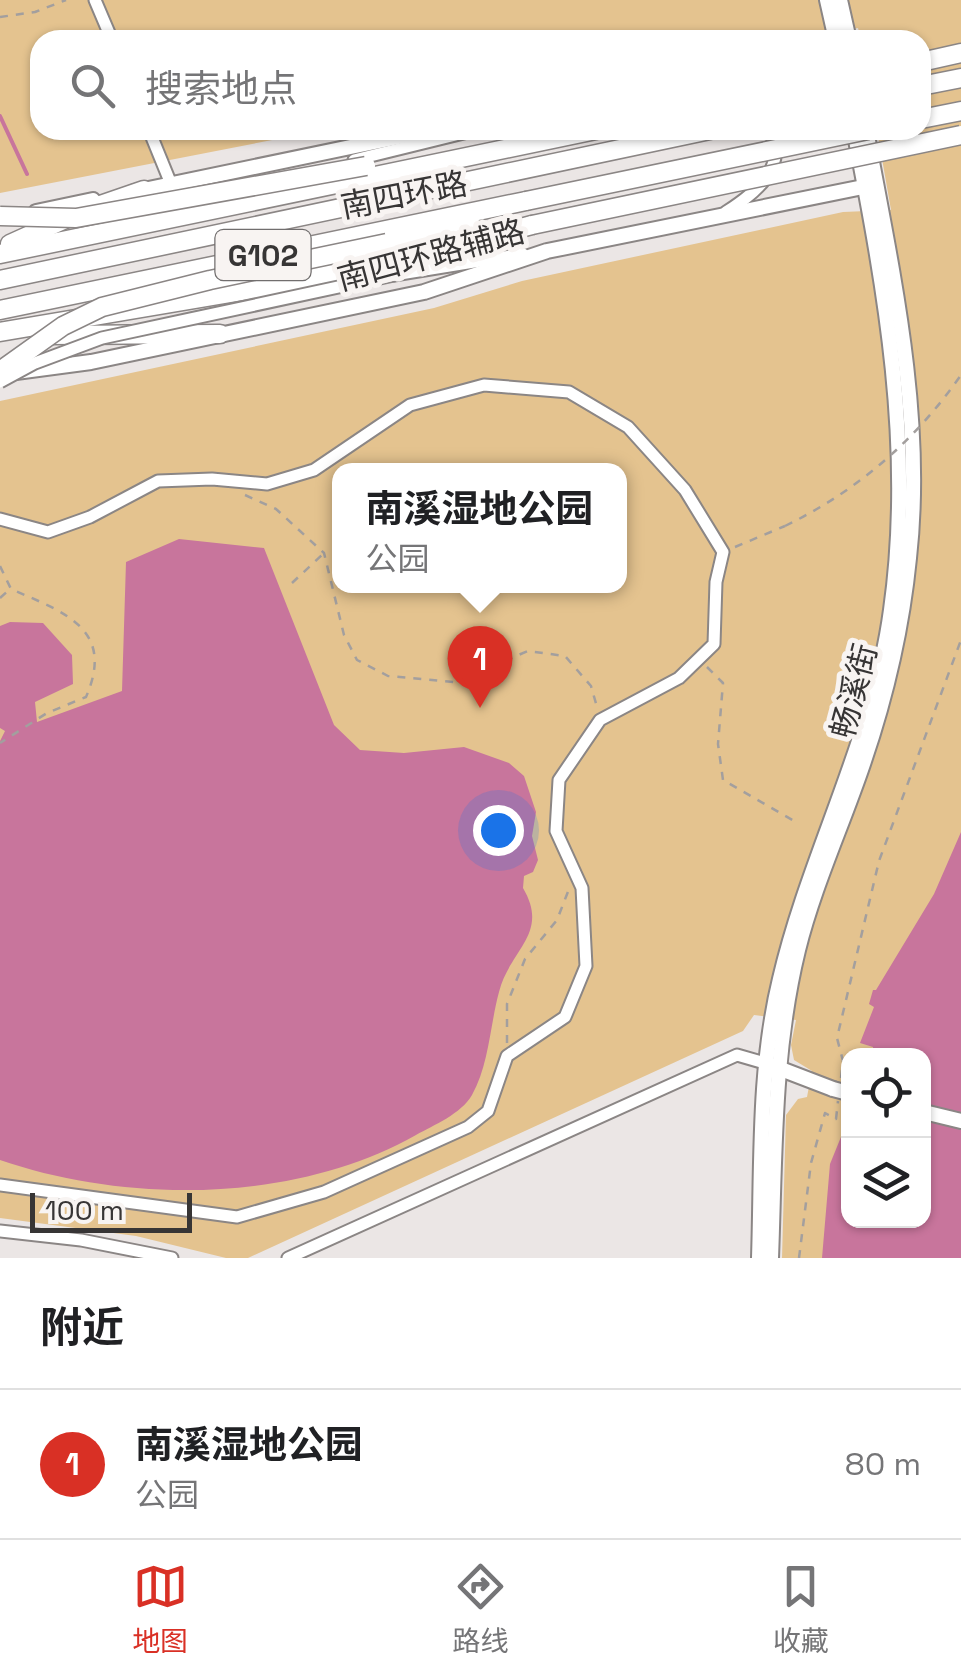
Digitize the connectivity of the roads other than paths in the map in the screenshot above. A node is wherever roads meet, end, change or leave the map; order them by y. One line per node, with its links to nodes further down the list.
1 (96, 0): 4 (street)
2 (827, 0): 5 (main road)
3 (840, 0): 6 (main road)
4 (108, 30)
5 (834, 30)
6 (847, 30)
7 (961, 53): 8 (highway)
8 (931, 60)
9 (961, 78): 10 (highway)
10 (931, 84)
11 (961, 110): 12 (highway)
12 (931, 117)
13 (961, 135): 32 (highway, bridge)
14 (153, 140): 25 (street)
15 (384, 140): 25 (main road)
16 (441, 140): 24 (street)
17 (546, 140): 23 (highway)
18 (661, 140): 35 (highway, 南四环路 / G102)
19 (773, 140): 29 (street)
20 (819, 140): 28 (highway, G102, bridge)
21 (857, 140): 26 (main road, 畅溪街)
22 (868, 140): 26 (main road, 畅溪街)
23 (511, 147): 24 (highway); 33 (highway)
24 (365, 162): 30 (highway, bridge)
25 (171, 184): 27 (main road)
26 (871, 185): 29 (main road, 南四环路辅路); 42 (main road, 畅溪街)
27 (144, 190): 30 (main road); 33 (highway)
28 (526, 201): 31 (highway); 36 (highway, 南四环路 / G102)
29 (722, 214): 34 (main road, 南四环路辅路)
30 (0, 218)
31 (393, 242): 32 (highway); 39 (highway, bridge)
32 (468, 242): 38 (highway)
33 (0, 251)
34 (547, 251): 37 (main road, 南四环路辅路); 40 (street, bridge)
35 (0, 280)
36 (0, 310)
37 (220, 334): 38 (highway); 39 (main road, 南四环路辅路)
38 (0, 335)
39 (0, 372)
40 (0, 382)
41 (0, 520): 46 (street)
42 (773, 1066): 43 (main road); 49 (street); 50 (main road, 畅溪街); 51 (main road, 畅溪街)
43 (840, 1090)
44 (931, 1114): 45 (main road)
45 (961, 1121)
46 (0, 1185)
47 (0, 1232): 48 (street)
48 (172, 1258)
49 (288, 1258)
50 (760, 1258)
51 (771, 1258)

